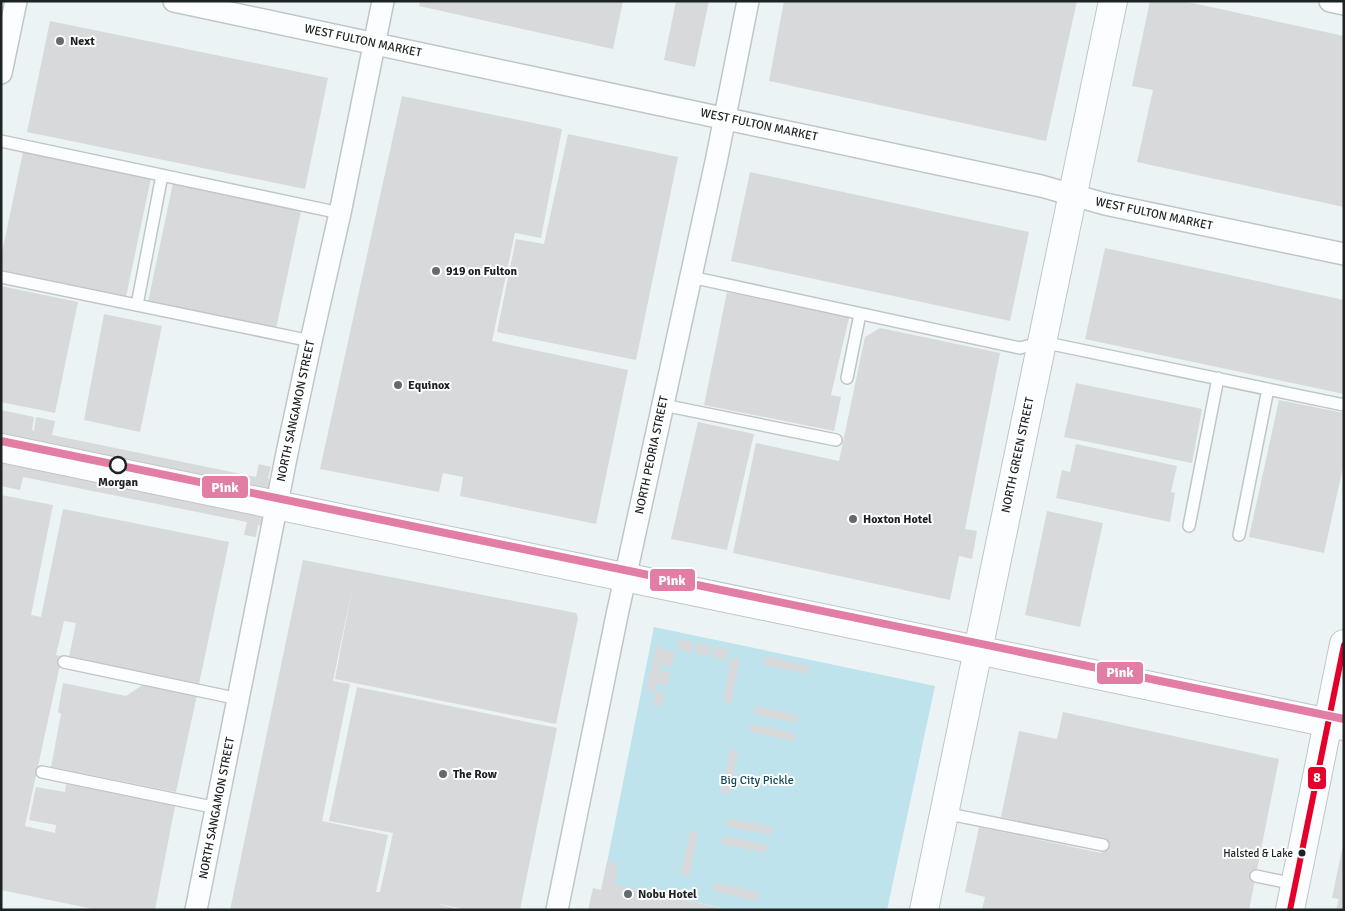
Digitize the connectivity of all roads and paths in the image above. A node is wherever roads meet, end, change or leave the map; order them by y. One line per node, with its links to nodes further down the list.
1 (16, 1): 9 (street)
2 (174, 1): 8 (street, WEST FULTON MARKET)
3 (383, 1): 8 (street, NORTH SANGAMON STREET)
4 (748, 1): 10 (street, NORTH PEORIA STREET)
5 (1113, 1): 13 (main road, NORTH GREEN STREET)
6 (1330, 1): 7 (street)
7 (1344, 4)
8 (374, 44): 10 (street, WEST FULTON MARKET); 14 (street, NORTH SANGAMON STREET)
9 (1, 73)
10 (725, 118): 13 (street, WEST FULTON MARKET); 17 (street, NORTH PEORIA STREET)
11 (1, 141): 12 (lane)
12 (162, 175): 14 (lane); 18 (lane)
13 (1073, 195): 15 (street, WEST FULTON MARKET); 21 (main road, NORTH GREEN STREET)
14 (340, 213): 20 (street, NORTH SANGAMON STREET)
15 (1344, 254)
16 (1, 277): 18 (lane)
17 (691, 277): 19 (lane); 25 (street, NORTH PEORIA STREET)
18 (137, 305): 20 (lane)
19 (860, 314): 21 (lane); 22 (lane)
20 (311, 341): 29 (street, NORTH SANGAMON STREET)
21 (1042, 342): 23 (lane); 34 (main road, NORTH GREEN STREET)
22 (847, 378)
23 (1218, 378): 24 (lane); 30 (lane)
24 (1268, 389): 26 (lane); 31 (lane)
25 (663, 405): 27 (lane); 32 (street, NORTH PEORIA STREET)
26 (1344, 405)
27 (836, 440)
28 (1, 448): 29 (main road)
29 (277, 505): 32 (main road); 36 (street, NORTH SANGAMON STREET)
30 (1189, 526)
31 (1239, 535)
32 (626, 576): 34 (main road); 45 (street, NORTH PEORIA STREET)
33 (1344, 644): 37 (main road)
34 (978, 650): 37 (main road); 40 (main road, NORTH GREEN STREET)
35 (64, 662): 36 (lane)
36 (239, 699): 39 (street, NORTH SANGAMON STREET)
37 (1336, 724): 43 (main road)
38 (42, 772): 39 (lane)
39 (218, 808): 44 (street, NORTH SANGAMON STREET)
40 (944, 813): 41 (lane); 46 (main road, NORTH GREEN STREET)
41 (1103, 845)
42 (1256, 876): 43 (lane)
43 (1292, 897)
44 (196, 910)
45 (557, 910)
46 (924, 910)

